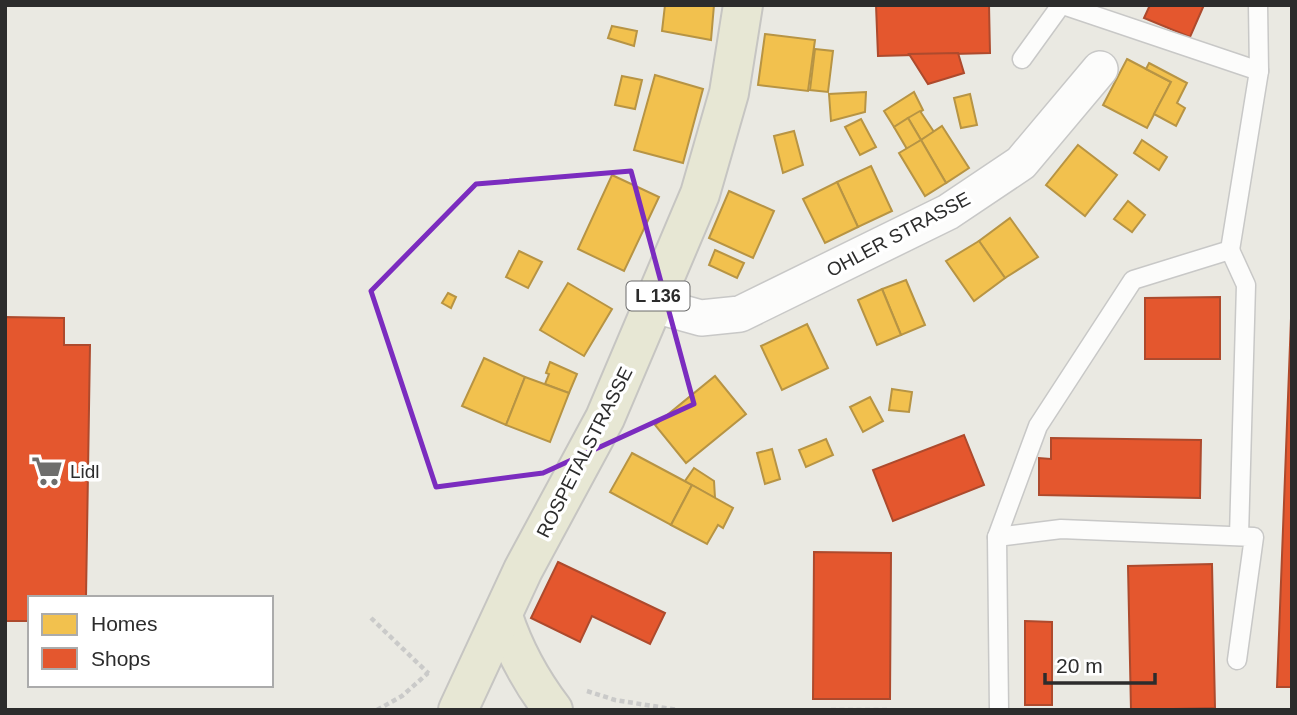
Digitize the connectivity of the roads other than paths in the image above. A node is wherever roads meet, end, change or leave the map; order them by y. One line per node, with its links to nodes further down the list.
1 (743, 5): 8 (main road, ROSPETALSTRASSE / L 136)
2 (1062, 5): 4 (lane); 6 (lane)
3 (1258, 5): 6 (lane)
4 (1022, 59)
5 (1100, 69): 8 (street, OHLER STRASSE)
6 (1259, 71): 7 (lane)
7 (1230, 250): 9 (lane); 10 (lane)
8 (654, 305): 11 (main road, ROSPETALSTRASSE / L 136)
9 (996, 537): 10 (lane); 15 (lane)
10 (1239, 537): 12 (lane)
11 (503, 616): 13 (main road); 14 (main road, ROSPETALSTRASSE / L 136)
12 (1237, 660)
13 (546, 701)
14 (458, 710)
15 (999, 710)

